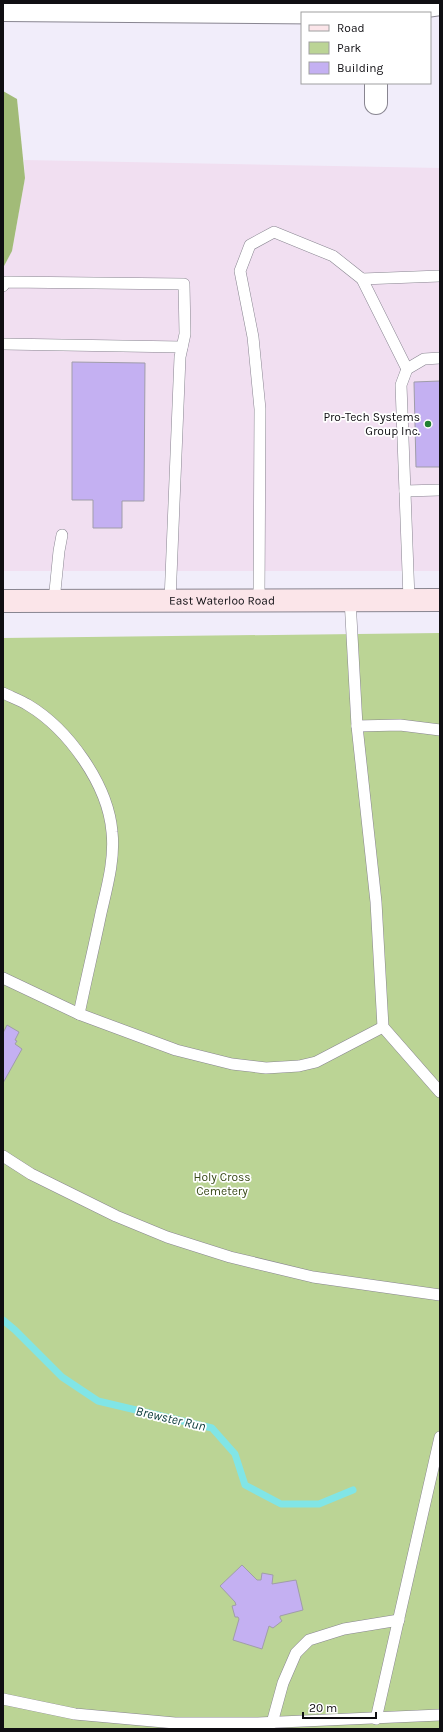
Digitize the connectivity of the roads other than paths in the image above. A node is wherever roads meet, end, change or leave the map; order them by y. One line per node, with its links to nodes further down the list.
1 (440, 4): 4 (street)
2 (3, 10): 3 (street)
3 (301, 12)
4 (385, 12)
5 (440, 276): 6 (lane)
6 (362, 279): 11 (lane); 17 (lane)
7 (3, 286): 9 (lane)
8 (3, 344): 9 (lane)
9 (182, 347): 21 (lane)
10 (440, 358): 11 (lane)
11 (407, 369): 13 (lane)
12 (440, 490): 13 (lane)
13 (405, 491): 16 (lane)
14 (62, 535): 20 (lane)
15 (350, 599): 16 (main road, East Waterloo Road); 17 (main road, East Waterloo Road); 23 (lane)
16 (409, 599): 18 (main road, East Waterloo Road)
17 (259, 600): 21 (main road, East Waterloo Road)
18 (440, 600)
19 (3, 601): 20 (main road, East Waterloo Road)
20 (54, 601): 21 (main road, East Waterloo Road)
21 (170, 601)
22 (3, 693): 26 (lane)
23 (357, 726): 24 (lane); 27 (lane)
24 (440, 730)
25 (3, 978): 26 (lane)
26 (79, 1014): 27 (lane)
27 (383, 1026): 28 (lane)
28 (440, 1092)
29 (3, 1156): 30 (lane)
30 (440, 1294)
31 (440, 1437): 32 (lane)
32 (399, 1620): 35 (lane); 36 (lane)
33 (3, 1699): 36 (lane)
34 (440, 1715): 35 (lane)
35 (376, 1719): 36 (lane)
36 (272, 1723)

